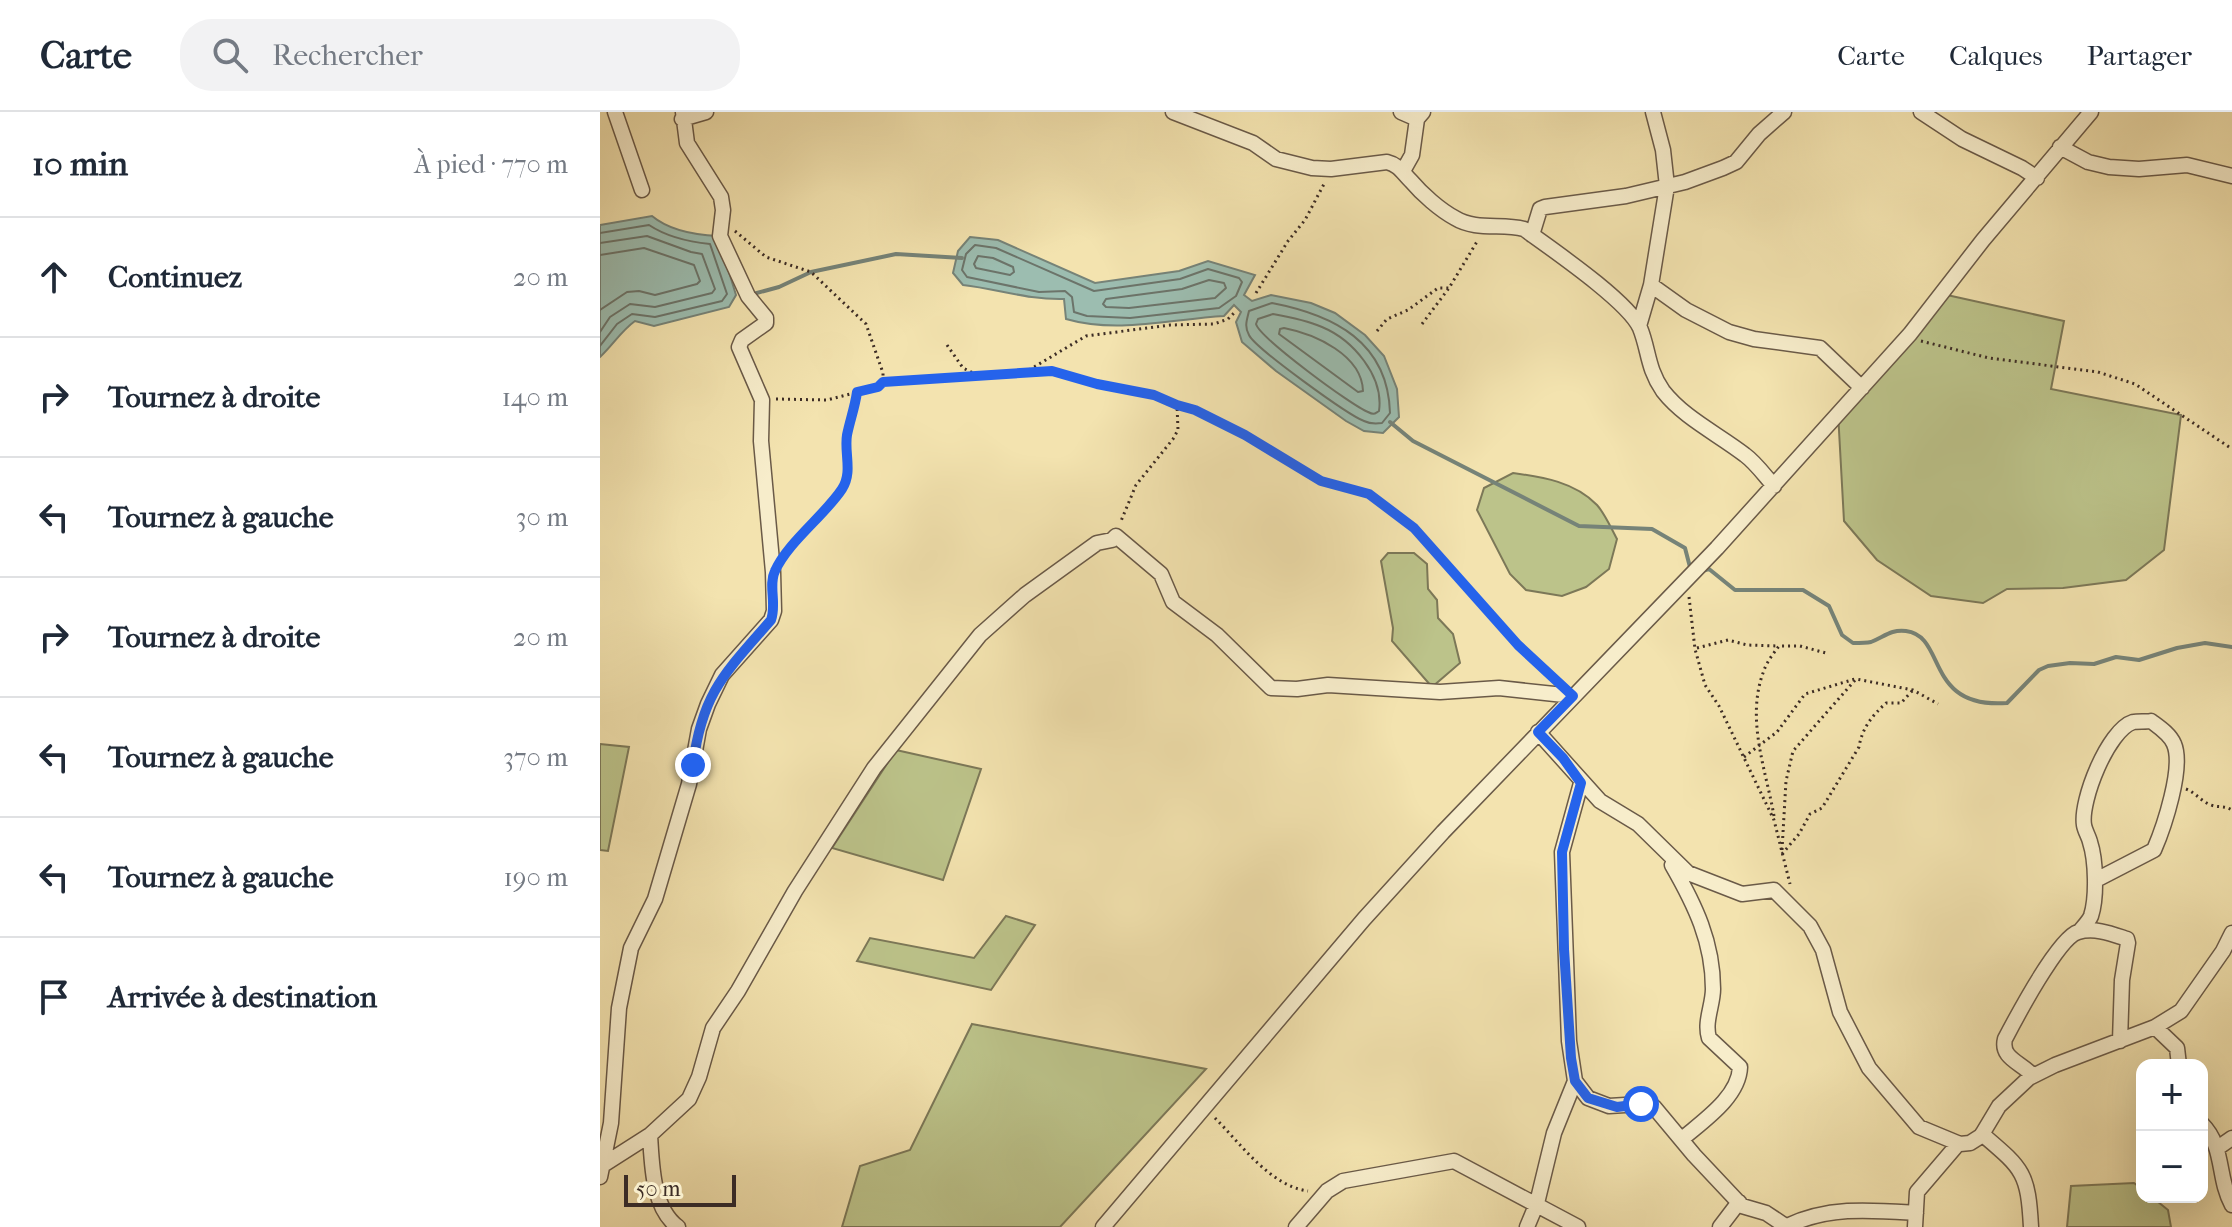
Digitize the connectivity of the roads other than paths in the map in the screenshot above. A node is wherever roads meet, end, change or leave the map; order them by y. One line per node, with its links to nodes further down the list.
1 (615, 112): 18 (street)
2 (706, 112): 11 (street)
3 (1173, 112): 12 (street)
4 (1216, 112): 12 (street)
5 (1401, 112): 10 (street)
6 (1653, 112): 17 (street)
7 (1784, 112): 17 (street)
8 (1921, 112): 16 (street)
9 (2091, 112): 13 (street)
10 (1420, 115): 14 (street)
11 (682, 116): 43 (street)
12 (1214, 129): 14 (street)
13 (2060, 147): 15 (street); 16 (street)
14 (1403, 171): 19 (street)
15 (2232, 176)
16 (2037, 178): 22 (street)
17 (1667, 186): 19 (street); 20 (street)
18 (642, 190)
19 (1532, 235): 21 (street)
20 (1651, 285): 21 (street); 22 (street)
21 (1639, 326): 23 (street)
22 (1862, 388): 23 (street)
23 (1774, 486): 24 (street)
24 (1573, 696): 25 (street); 38 (street)
25 (1538, 732): 26 (street); 50 (street)
26 (1581, 783): 27 (street); 35 (street)
27 (1666, 854): 40 (street); 41 (street)
28 (2096, 880): 28 (street); 29 (street)
29 (2080, 931): 32 (street); 34 (street)
30 (2232, 934): 31 (street)
31 (2155, 1027): 32 (street); 33 (street)
32 (2120, 1041): 34 (street)
33 (2178, 1059)
34 (2033, 1076): 37 (street)
35 (1575, 1081): 40 (street); 45 (street)
36 (2208, 1130): 42 (street)
37 (1982, 1134): 41 (street); 55 (street)
38 (650, 1135): 43 (street); 49 (street)
39 (2232, 1138): 42 (street)
40 (1682, 1139): 44 (street)
41 (1958, 1144): 47 (street)
42 (2219, 1147): 46 (street)
43 (602, 1171)
44 (1739, 1202): 48 (street); 54 (street)
45 (1537, 1203): 51 (street); 52 (street); 53 (street)
46 (2232, 1205)
47 (1916, 1220): 48 (street)
48 (1787, 1226)
49 (678, 1227)
50 (1103, 1227)
51 (1296, 1227)
52 (1527, 1227)
53 (1578, 1227)
54 (1720, 1227)
55 (2031, 1227)

